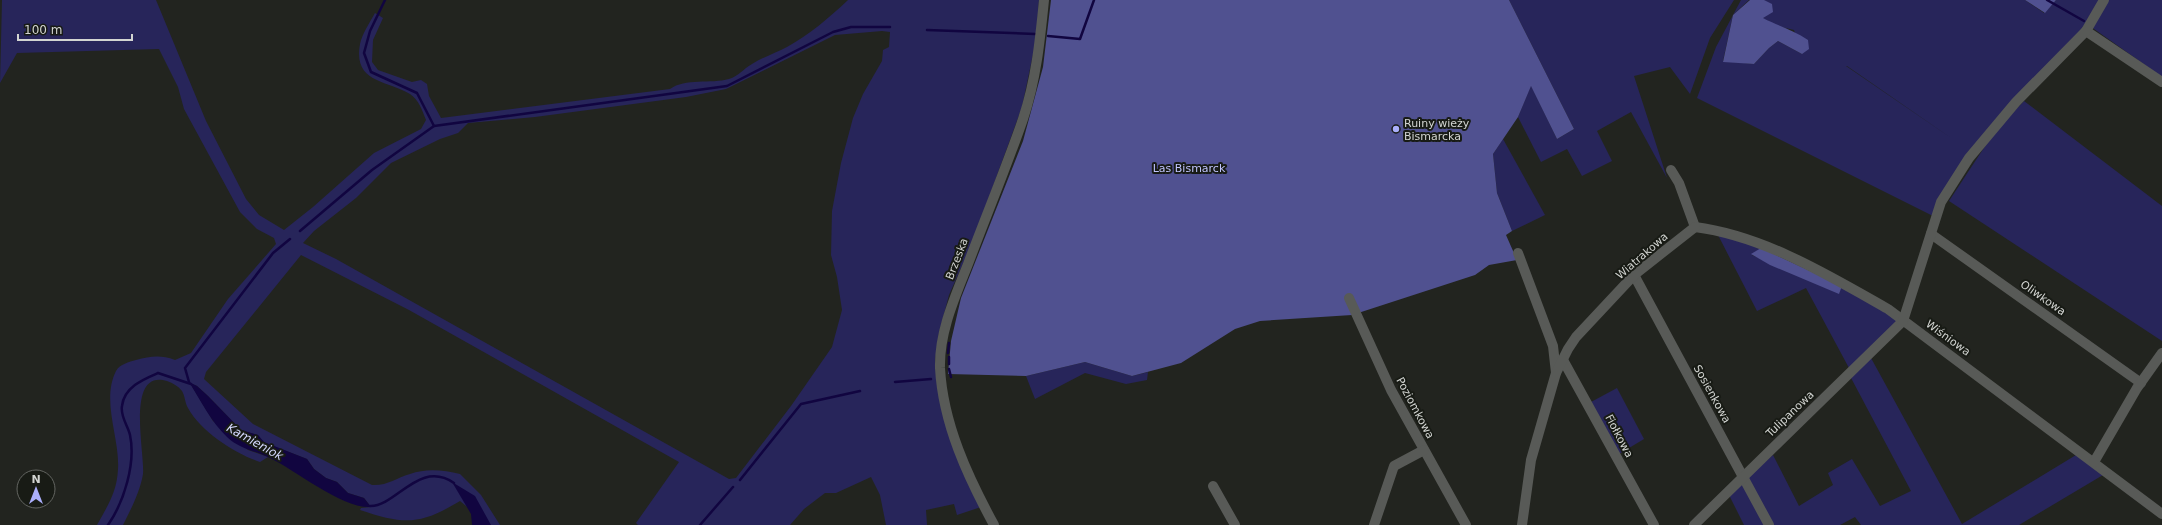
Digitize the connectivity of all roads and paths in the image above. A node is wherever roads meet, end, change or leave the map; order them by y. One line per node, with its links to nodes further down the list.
1 (1044, 0): 23 (street, Brzeska)
2 (2104, 0): 3 (street)
3 (2086, 31): 4 (street); 7 (street)
4 (2162, 82)
5 (1671, 170): 6 (street)
6 (1695, 227): 9 (street, Wiatrakowa); 11 (street, Wiśniowa)
7 (1930, 234): 11 (street); 17 (street, Oliwkowa)
8 (1518, 253): 12 (street, Wiatrakowa)
9 (1634, 275): 13 (street, Wiatrakowa); 20 (street, Sosienkowa)
10 (1349, 298): 18 (street, Poziomkowa)
11 (1903, 321): 19 (street, Wiśniowa); 20 (street, Tulipanowa)
12 (1553, 346): 13 (street); 16 (street, Wiatrakowa)
13 (1568, 349): 15 (street, Wiatrakowa)
14 (2162, 353): 17 (street)
15 (1563, 360): 16 (street, Wiatrakowa); 28 (street, Fiołkowa)
16 (1556, 373): 27 (street, Wiatrakowa)
17 (2141, 383): 19 (street)
18 (1424, 450): 25 (street); 26 (street, Poziomkowa)
19 (2094, 462): 22 (street, Wiśniowa)
20 (1744, 476): 29 (street, Tulipanowa); 30 (street, Sosienkowa)
21 (1213, 486): 24 (street)
22 (2162, 514)
23 (994, 525)
24 (1235, 525)
25 (1374, 525)
26 (1466, 525)
27 (1522, 525)
28 (1654, 525)
29 (1694, 525)
30 (1770, 525)

